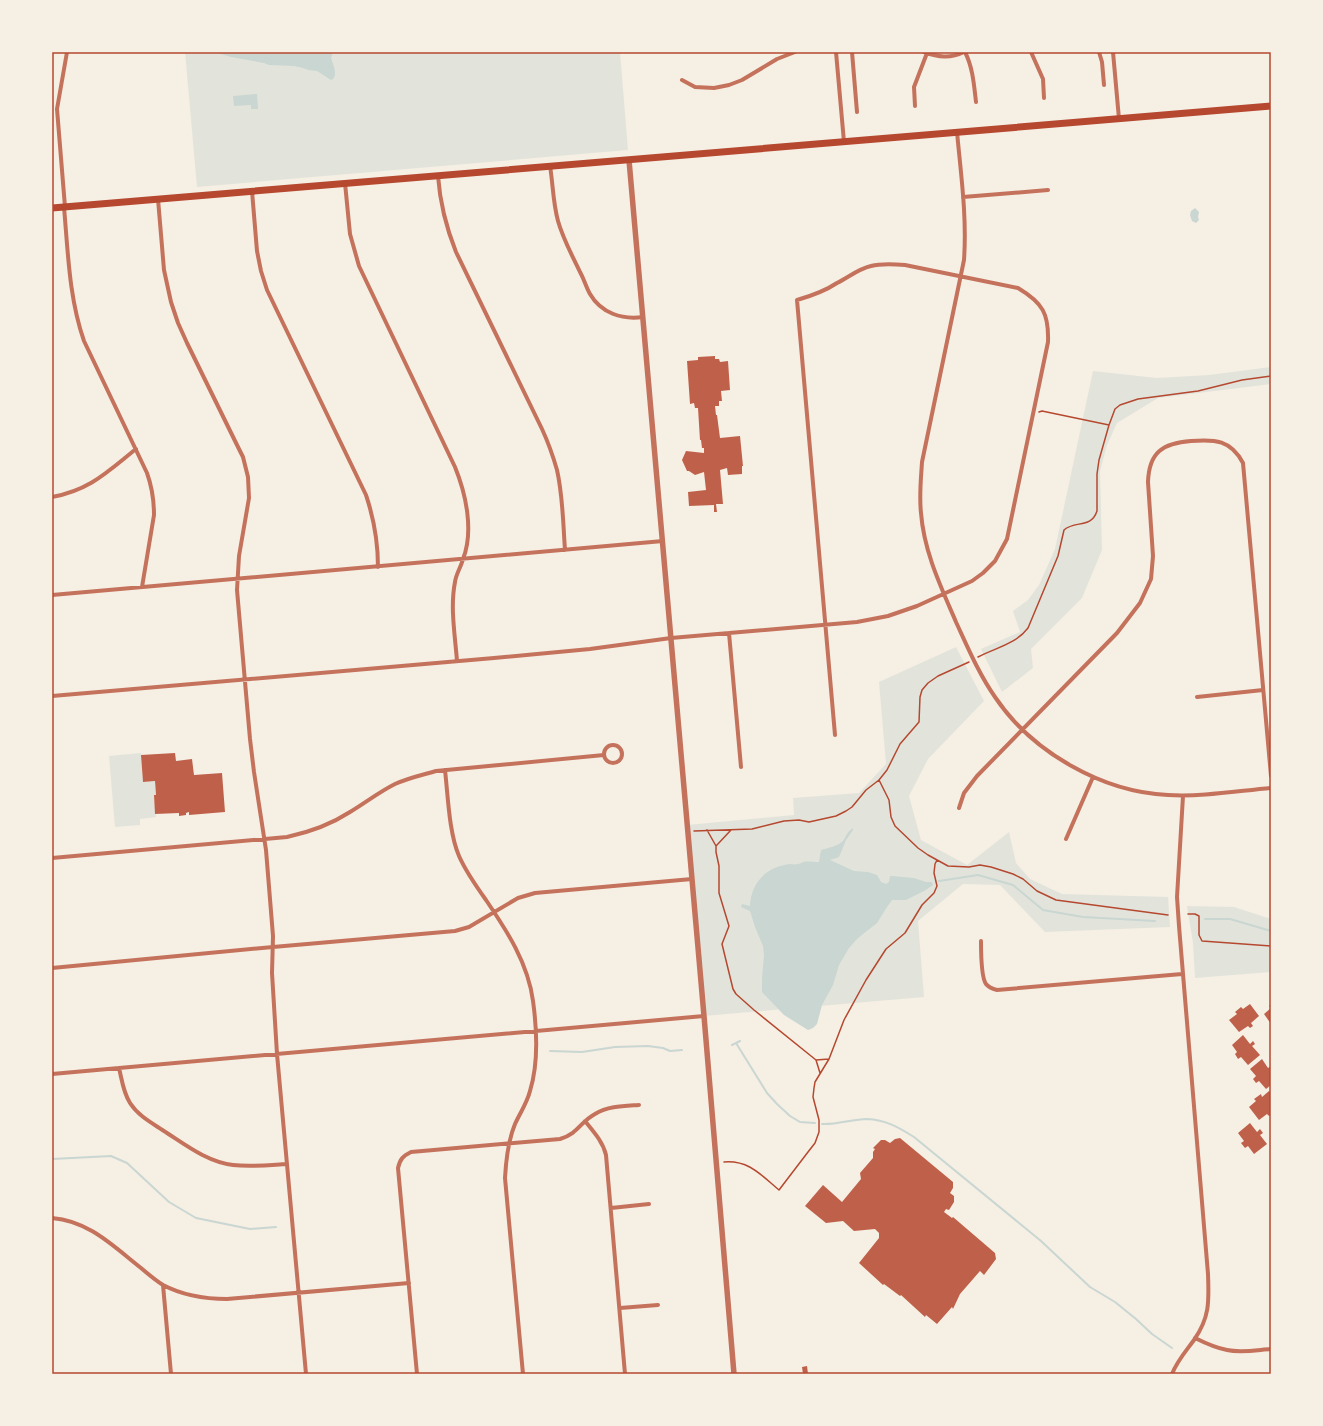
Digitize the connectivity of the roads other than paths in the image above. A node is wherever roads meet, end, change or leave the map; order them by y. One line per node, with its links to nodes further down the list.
1 (67, 52): 28 (street)
2 (795, 52): 10 (street)
3 (836, 52): 19 (street)
4 (852, 52): 16 (street)
5 (965, 52): 9 (street); 13 (street)
6 (1031, 52): 12 (street)
7 (1099, 52): 11 (street)
8 (1113, 52): 17 (street)
9 (926, 53): 14 (street)
10 (682, 80)
11 (1104, 85)
12 (1044, 98)
13 (976, 102)
14 (914, 106)
15 (1271, 106): 17 (main road)
16 (857, 112)
17 (1119, 119): 18 (main road)
18 (957, 132): 19 (main road); 26 (street)
19 (844, 142): 20 (main road)
20 (629, 160): 21 (main road); 31 (street)
21 (550, 166): 22 (main road); 31 (street)
22 (438, 176): 23 (main road); 35 (street)
23 (345, 183): 25 (main road); 36 (street)
24 (1048, 190): 26 (street)
25 (252, 191): 27 (main road); 37 (street)
26 (963, 197): 30 (street)
27 (158, 199): 28 (main road); 38 (street)
28 (64, 207): 29 (main road); 32 (street)
29 (52, 208)
30 (962, 277): 40 (street); 40 (street); 42 (street)
31 (643, 317): 34 (street)
32 (136, 449): 33 (street); 39 (street)
33 (52, 497)
34 (662, 541): 35 (street); 44 (street)
35 (565, 550): 36 (street)
36 (464, 559): 37 (street); 45 (street)
37 (378, 567): 38 (street)
38 (237, 579): 39 (street); 46 (street)
39 (142, 587): 41 (street)
40 (944, 593): 42 (street); 50 (street)
41 (52, 595)
42 (825, 626): 43 (street); 51 (street)
43 (729, 633): 44 (street); 53 (street)
44 (671, 638): 45 (street); 63 (street)
45 (458, 661): 46 (street)
46 (245, 679): 48 (street); 60 (street)
47 (1263, 690): 49 (street); 50 (street); 55 (street)
48 (52, 696)
49 (1197, 697)
50 (1023, 729): 56 (street); 59 (street)
51 (835, 735)
52 (604, 755): 52 (street); 54 (street)
53 (740, 767)
54 (445, 770): 60 (street); 64 (street)
55 (1271, 776)
56 (1093, 777): 58 (street); 61 (street)
57 (1271, 788): 58 (street)
58 (1183, 796): 68 (street)
59 (960, 808)
60 (264, 839): 62 (street); 66 (street)
61 (1066, 839)
62 (52, 858)
63 (692, 879): 64 (street); 69 (street)
64 (494, 913): 66 (street); 70 (street)
65 (981, 941): 68 (street)
66 (272, 947): 67 (street); 71 (street)
67 (52, 968)
68 (1182, 974): 86 (street)
69 (704, 1016): 70 (street); 93 (street)
70 (535, 1031): 71 (street); 76 (street)
71 (277, 1054): 72 (street); 77 (street)
72 (119, 1068): 73 (street); 77 (street)
73 (52, 1074)
74 (639, 1105): 75 (street)
75 (585, 1121): 76 (street); 79 (street)
76 (509, 1143): 81 (street); 91 (street)
77 (287, 1164): 83 (street)
78 (649, 1204): 79 (street)
79 (611, 1208): 85 (street)
80 (52, 1218): 82 (street)
81 (409, 1283): 83 (street); 90 (street)
82 (163, 1285): 83 (street); 88 (street)
83 (299, 1293): 89 (street)
84 (658, 1305): 85 (street)
85 (620, 1308): 92 (street)
86 (1195, 1338): 87 (street); 94 (street)
87 (1271, 1349)
88 (171, 1374)
89 (306, 1374)
90 (417, 1374)
91 (523, 1374)
92 (625, 1374)
93 (734, 1374)
94 (1172, 1374)

